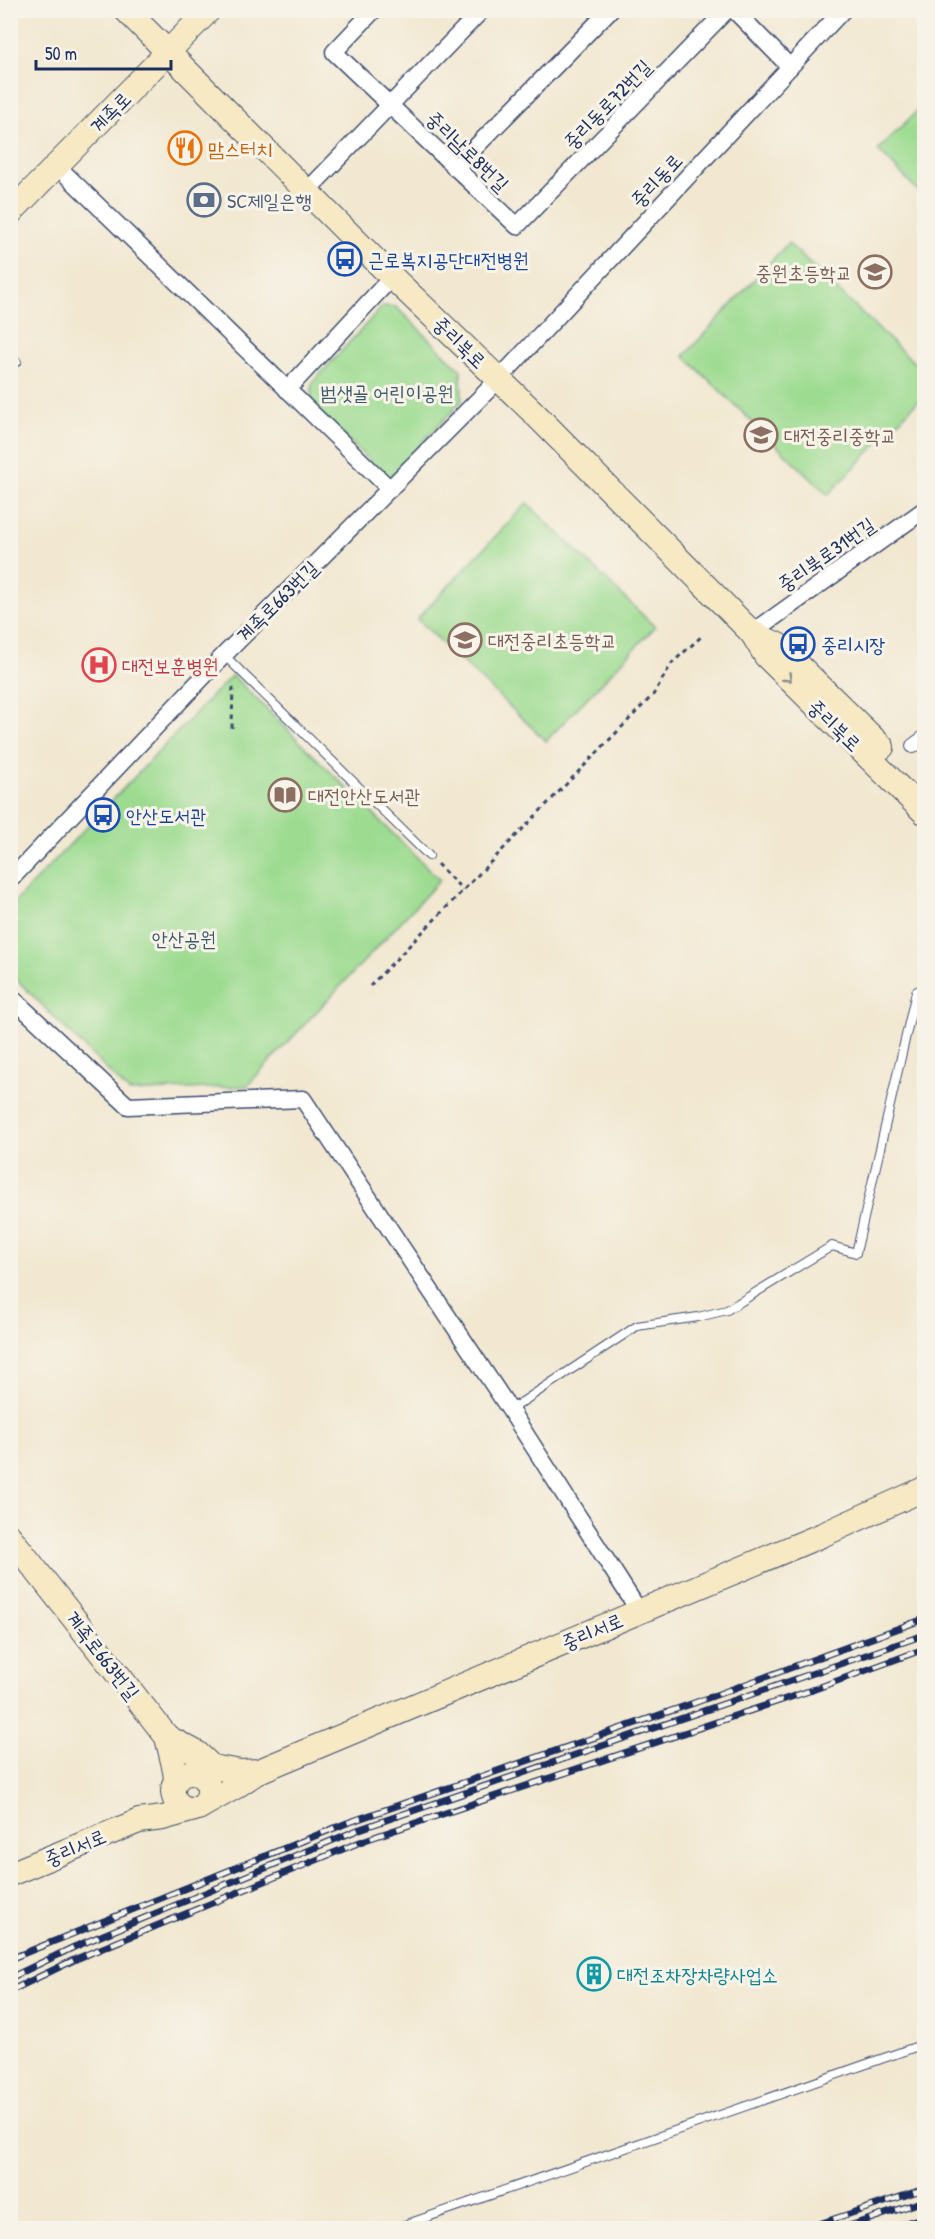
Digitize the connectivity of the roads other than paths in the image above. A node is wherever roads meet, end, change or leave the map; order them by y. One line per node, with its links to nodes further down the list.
1 (126, 10): 9 (main road, 중리북로)
2 (209, 10): 9 (main road, 계족로)
3 (374, 10): 11 (street, 중리남로8번길)
4 (482, 10): 11 (street)
5 (610, 10): 13 (street)
6 (727, 10): 16 (street, 중리동로72번길)
7 (734, 10): 10 (street)
8 (843, 10): 10 (street, 중리동로)
9 (167, 53): 12 (main road, 계족로); 14 (main road, 중리북로)
10 (790, 67): 20 (street, 중리동로)
11 (390, 105): 13 (street, 중리남로8번길); 14 (street)
12 (57, 166): 15 (main road, 계족로); 21 (street)
13 (455, 168): 16 (street, 중리남로8번길)
14 (306, 192): 17 (main road, 중리북로)
15 (10, 213)
16 (517, 226)
17 (392, 277): 20 (main road, 중리북로); 21 (street)
18 (10, 354): 19 (lane)
19 (17, 363)
20 (499, 379): 22 (street, 계족로663번길); 24 (main road, 중리북로)
21 (287, 390): 22 (street)
22 (390, 489): 25 (street, 계족로663번길)
23 (924, 510): 24 (street, 중리북로31번길)
24 (752, 633): 26 (main road, 중리북로); 27 (main road, 중리북로, one-way to 27)
25 (224, 654): 28 (lane); 29 (street, 계족로663번길)
26 (924, 789)
27 (924, 812)
28 (429, 856)
29 (10, 880)
30 (924, 987): 32 (lane)
31 (10, 996): 32 (street)
32 (510, 1410): 35 (street)
33 (924, 1489): 35 (main road, 중리서로)
34 (10, 1537): 36 (main road, 계족로663번길)
35 (639, 1611): 37 (main road, 중리서로)
36 (172, 1744): 37 (main road); 38 (main road, 계족로663번길); 40 (main road)
37 (250, 1771): 38 (main road); 39 (main road)
38 (188, 1781): 39 (main road, 계족로663번길); 40 (main road)
39 (198, 1808): 40 (main road)
40 (144, 1817): 41 (main road, 중리서로)
41 (10, 1874)
42 (924, 2044): 43 (lane)
43 (396, 2229)

